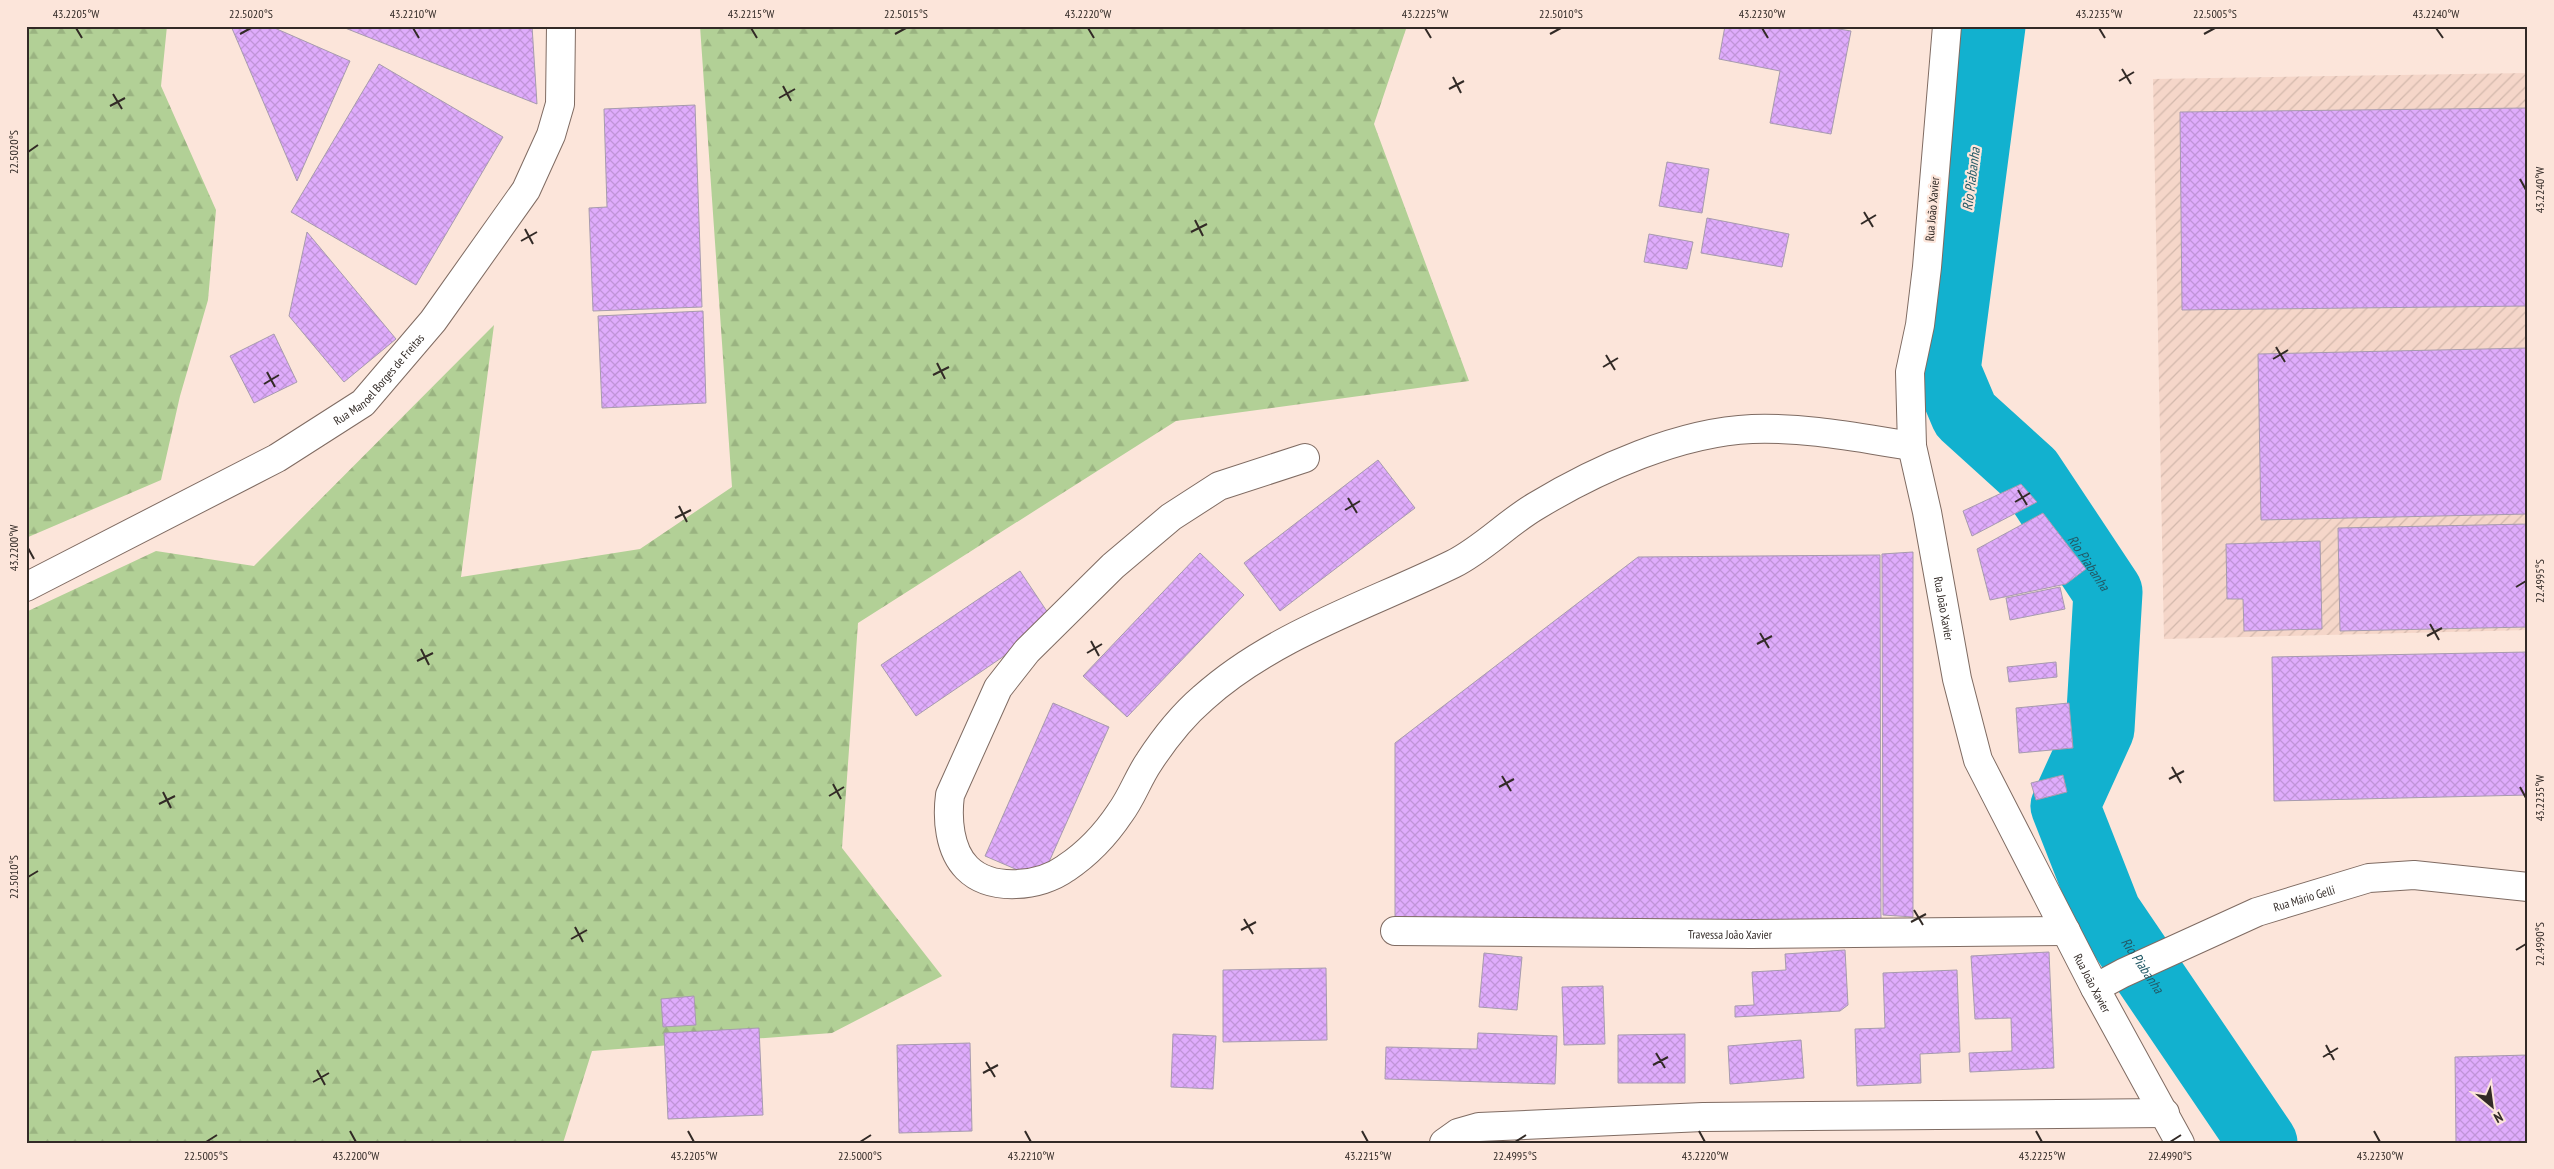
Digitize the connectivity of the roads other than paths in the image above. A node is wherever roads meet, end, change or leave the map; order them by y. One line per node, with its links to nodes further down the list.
1 (561, 26): 5 (street, Rua Manoel Borges de Freitas)
2 (1947, 26): 3 (street, Rua João Xavier)
3 (1912, 446): 4 (street); 8 (street, Rua João Xavier)
4 (1305, 458)
5 (26, 587)
6 (2528, 886): 9 (street, Rua Mário Gelli)
7 (1395, 930): 8 (street, Travessa João Xavier)
8 (2066, 930): 9 (street, Rua João Xavier)
9 (2095, 988): 10 (street, Rua João Xavier)
10 (2165, 1114): 11 (street); 12 (street, Rua João Xavier)
11 (1444, 1143)
12 (2180, 1143)

